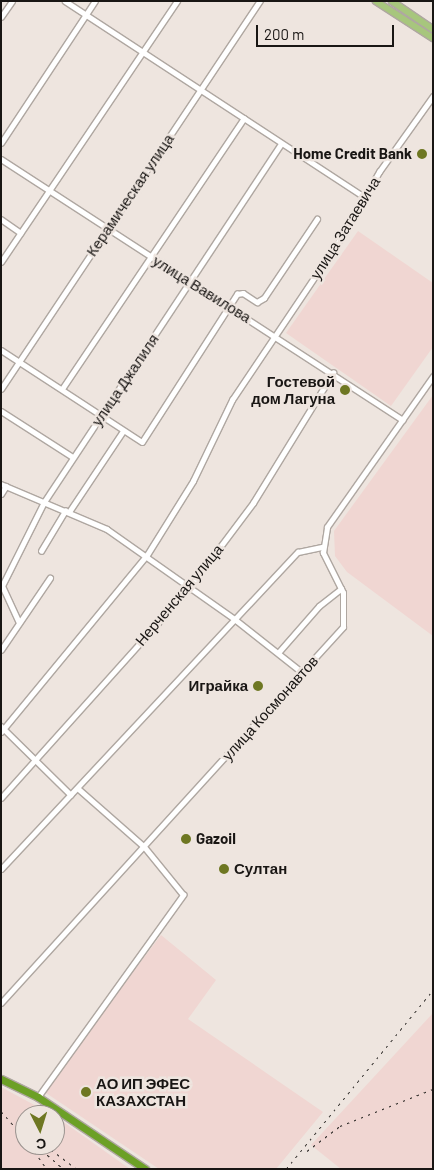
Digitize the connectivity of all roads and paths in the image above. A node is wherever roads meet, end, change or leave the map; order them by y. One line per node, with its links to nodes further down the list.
1 (12, 1): 9 (street)
2 (65, 1): 8 (street)
3 (95, 1): 8 (street)
4 (177, 1): 12 (street)
5 (260, 1): 13 (street, Керамическая улица)
6 (376, 1): 11 (main road)
7 (392, 1): 10 (main road)
8 (86, 15): 12 (street); 16 (street)
9 (1, 17)
10 (433, 28)
11 (433, 38)
12 (142, 52): 13 (street); 19 (street)
13 (200, 90): 15 (street); 23 (street, Керамическая улица)
14 (433, 96): 20 (street, улица Затаевича)
15 (244, 118): 17 (street); 25 (street)
16 (1, 143)
17 (280, 145): 20 (street); 27 (street, улица Джалиля)
18 (1, 159): 19 (street, улица Вавилова)
19 (49, 190): 23 (street, улица Вавилова); 24 (street)
20 (364, 197): 29 (street, улица Затаевича)
21 (1, 219): 24 (street)
22 (317, 219): 28 (street)
23 (107, 229): 25 (street, улица Вавилова); 31 (street, Керамическая улица)
24 (21, 233): 26 (street)
25 (151, 257): 27 (street, улица Вавилова); 35 (street)
26 (1, 262)
27 (191, 282): 28 (street, улица Вавилова); 37 (street, улица Джалиля)
28 (231, 308): 29 (street, улица Вавилова); 39 (street)
29 (275, 336): 32 (street, улица Вавилова); 48 (street, улица Затаевича)
30 (1, 350): 31 (street)
31 (20, 362): 34 (street, Керамическая улица); 35 (street)
32 (333, 373): 38 (street, улица Вавилова); 50 (street, Нерченская улица)
33 (433, 376): 38 (street)
34 (1, 389)
35 (62, 390): 37 (street)
36 (1, 411): 40 (street)
37 (101, 416): 39 (street); 40 (street, улица Джалиля)
38 (403, 420): 46 (street)
39 (123, 430): 45 (street)
40 (73, 457): 44 (street, улица Джалиля)
41 (1, 484): 42 (street)
42 (6, 486): 43 (street); 44 (street)
43 (1, 494)
44 (44, 502): 45 (street); 53 (street, улица Джалиля)
45 (67, 512): 47 (street); 48 (street)
46 (322, 547): 51 (street, улица Космонавтов); 52 (street)
47 (40, 551)
48 (147, 555): 50 (street); 57 (street, улица Затаевича)
49 (50, 578): 53 (street)
50 (190, 587): 52 (street); 58 (street, Нерченская улица)
51 (341, 589): 55 (street); 56 (street, улица Космонавтов)
52 (236, 620): 55 (street); 59 (street)
53 (19, 623): 54 (street)
54 (1, 650)
55 (278, 653): 56 (street)
56 (303, 673): 62 (street, улица Космонавтов)
57 (2, 729): 58 (street)
58 (36, 758): 60 (street); 61 (street, Нерченская улица)
59 (78, 789): 60 (street); 62 (street)
60 (71, 795): 63 (street)
61 (1, 798)
62 (144, 847): 64 (street, улица Космонавтов); 66 (street)
63 (1, 869)
64 (1, 1003)
65 (1, 1079): 66 (highway)
66 (38, 1097): 67 (highway)
67 (145, 1169)

